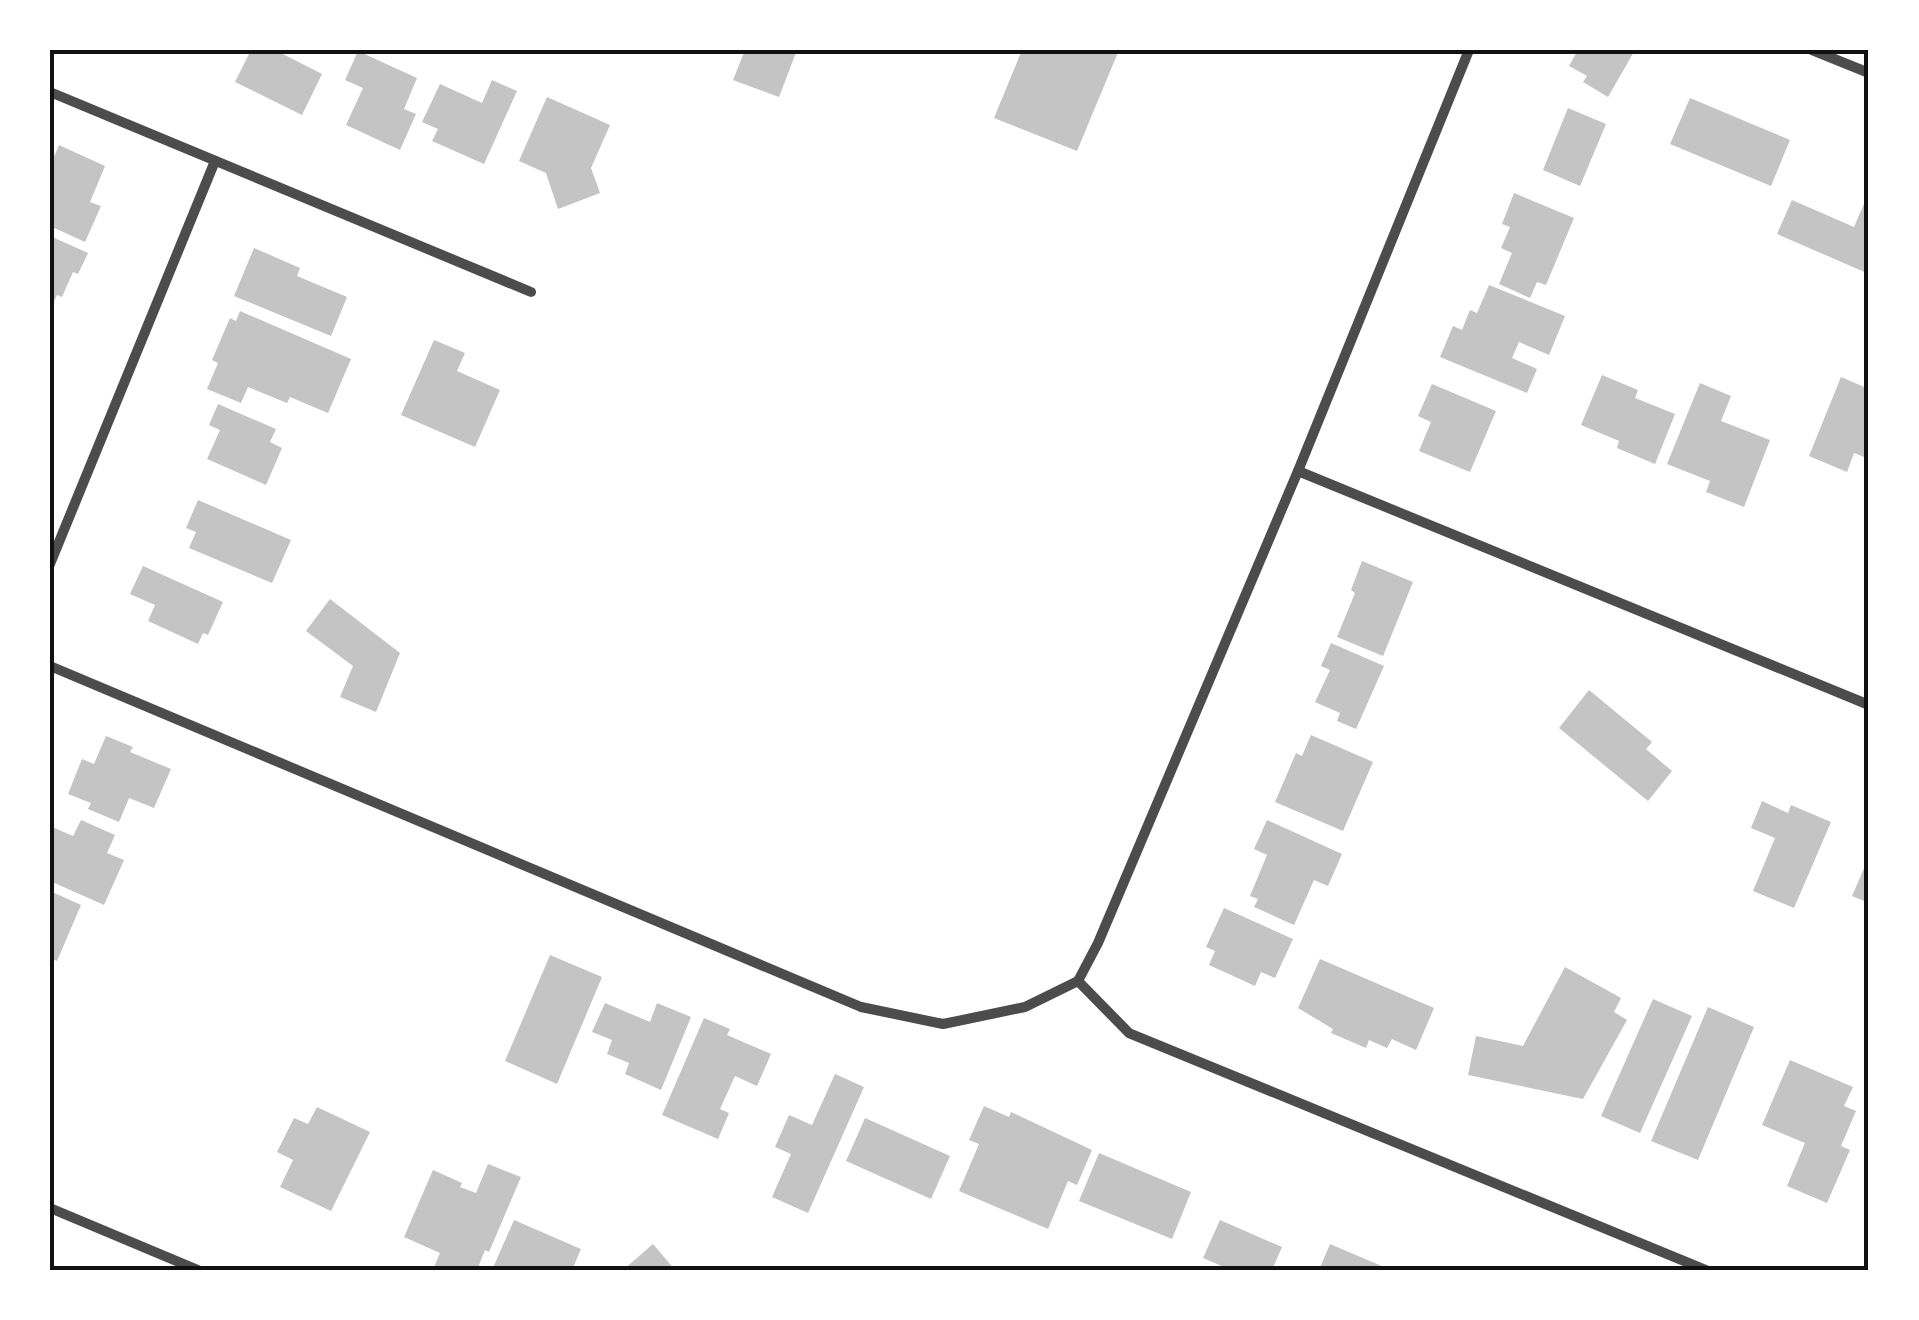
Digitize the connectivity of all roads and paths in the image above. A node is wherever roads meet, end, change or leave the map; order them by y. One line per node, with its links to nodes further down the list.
1 (1469, 50): 7 (street)
2 (1812, 50): 3 (street)
3 (1869, 74)
4 (50, 92): 5 (street)
5 (215, 161): 6 (street); 8 (street)
6 (531, 292)
7 (1298, 470): 10 (street); 11 (street)
8 (50, 564)
9 (50, 666): 11 (street)
10 (1869, 705)
11 (1078, 980): 14 (street)
12 (50, 1208): 13 (street)
13 (198, 1270)
14 (1706, 1270)

